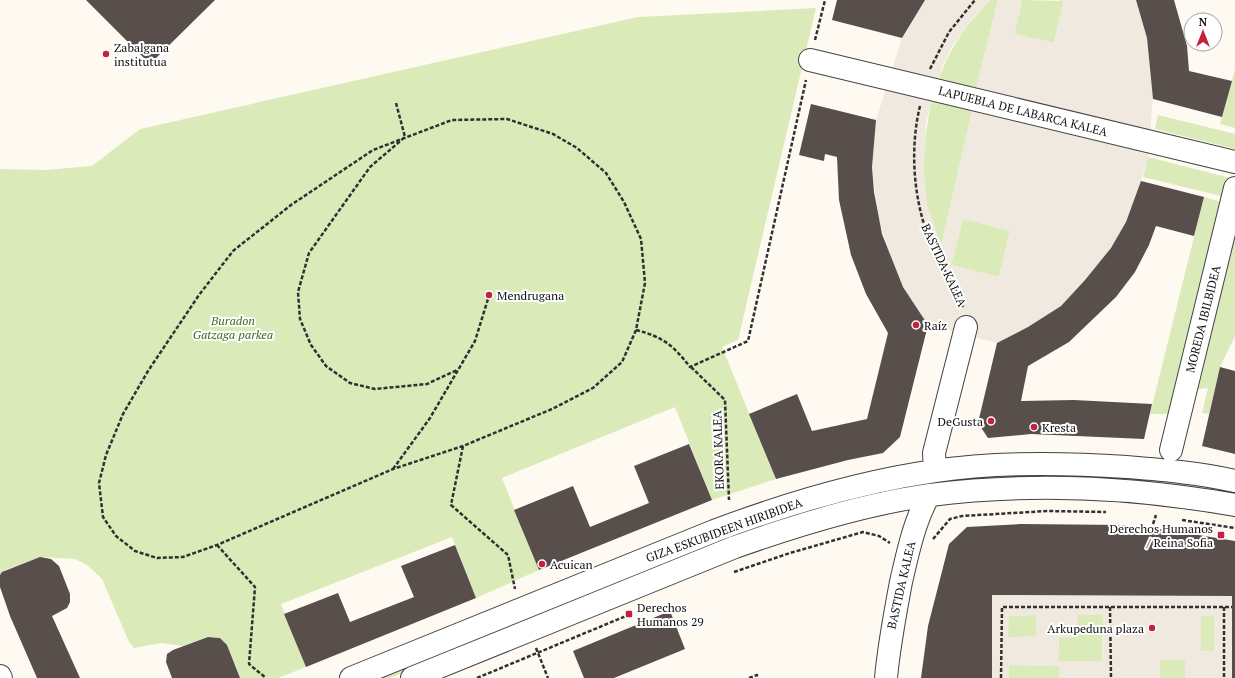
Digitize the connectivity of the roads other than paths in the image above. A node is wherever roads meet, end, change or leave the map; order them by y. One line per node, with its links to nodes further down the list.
1 (810, 60): 2 (street, LAPUEBLA DE LABARCA KALEA)
2 (1235, 162)
3 (1235, 188): 5 (street, MOREDA IBILBIDEA)
4 (966, 327): 6 (street)
5 (1171, 450)
6 (935, 470): 7 (street, GIZA ESKUBIDEEN HIRIBIDEA); 10 (street, GIZA ESKUBIDEEN HIRIBIDEA)
7 (1235, 481)
8 (929, 495): 9 (street, GIZA ESKUBIDEEN HIRIBIDEA); 11 (street, GIZA ESKUBIDEEN HIRIBIDEA); 12 (street, BASTIDA KALEA)
9 (1235, 505)
10 (351, 678)
11 (412, 678)
12 (886, 678)

